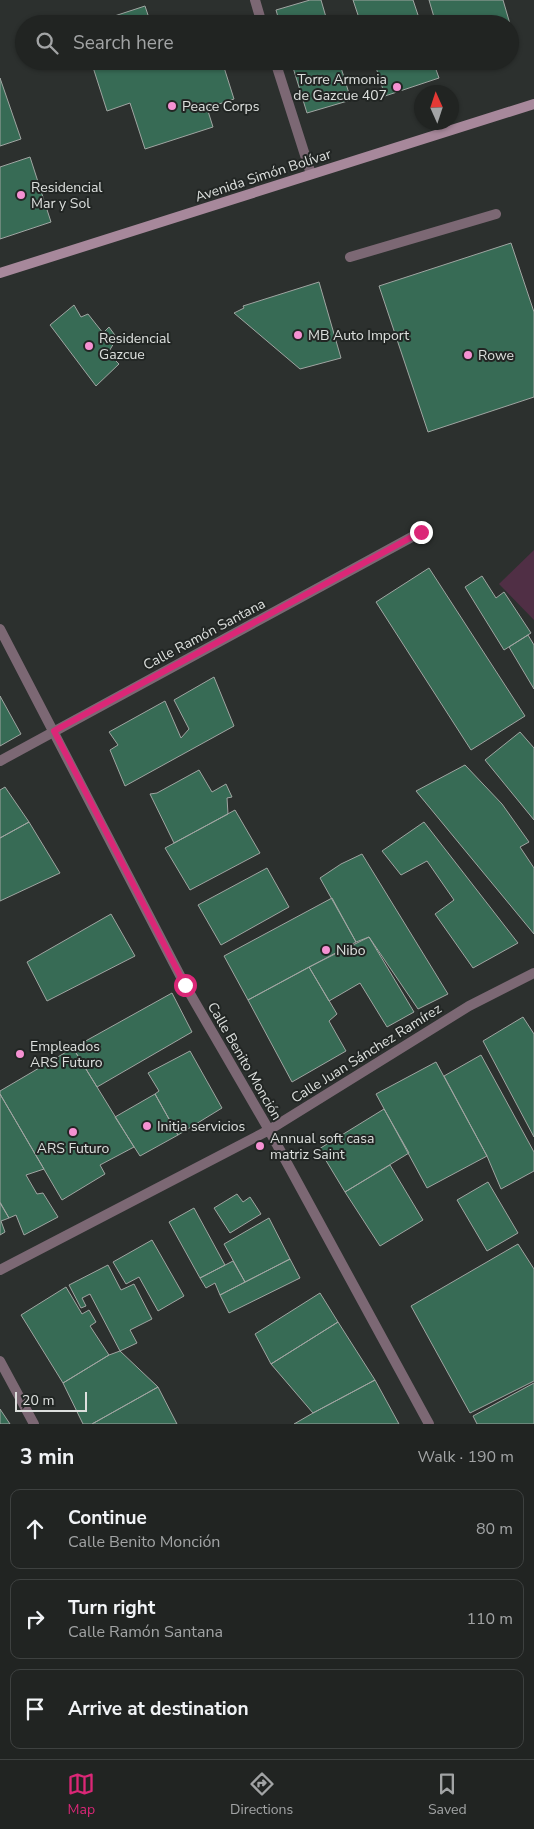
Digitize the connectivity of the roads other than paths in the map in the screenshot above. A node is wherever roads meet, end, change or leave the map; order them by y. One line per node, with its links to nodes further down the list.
1 (255, 0): 2 (street)
2 (259, 15)
3 (277, 70): 5 (street)
4 (534, 104): 5 (main road, Avenida Simón Bolívar)
5 (311, 174): 8 (main road, Avenida Simón Bolívar)
6 (496, 214): 7 (street)
7 (350, 256)
8 (0, 273)
9 (421, 532): 11 (street, Calle Ramón Santana)
10 (0, 629): 11 (street, Calle Benito Monción)
11 (54, 731): 12 (street, Calle Ramón Santana); 14 (street, Calle Benito Monción)
12 (0, 761)
13 (534, 973): 14 (street, Calle Juan Sánchez Ramírez)
14 (269, 1130): 15 (street, Calle Juan Sánchez Ramírez); 18 (street, Calle Benito Monción)
15 (0, 1270)
16 (0, 1361): 17 (street)
17 (34, 1424)
18 (429, 1424)

